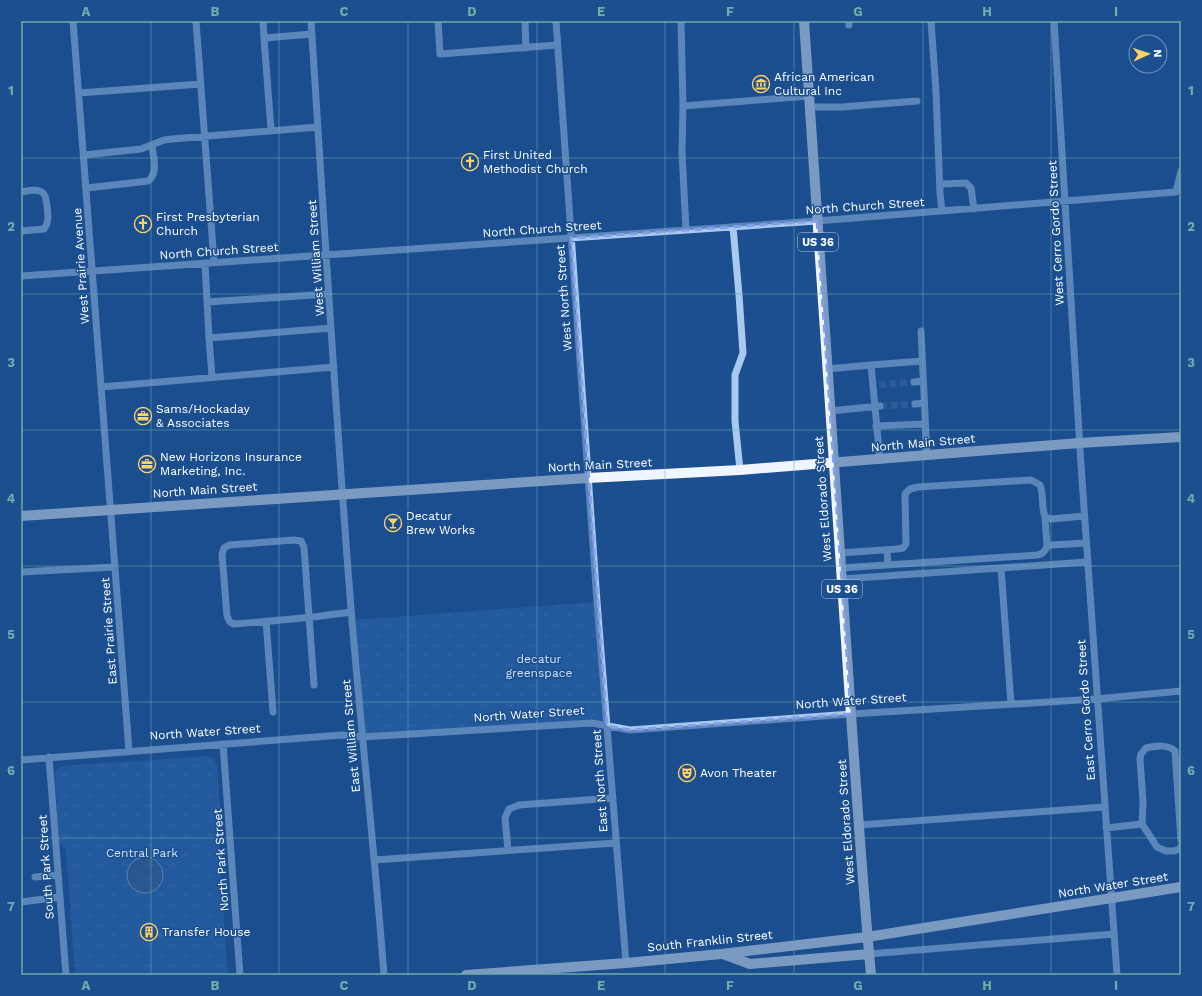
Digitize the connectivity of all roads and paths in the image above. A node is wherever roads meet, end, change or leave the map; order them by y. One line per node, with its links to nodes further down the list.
1 (73, 21): 17 (street, West Prairie Avenue)
2 (196, 21): 16 (street)
3 (263, 21): 13 (street)
4 (311, 21): 12 (street, West William Street)
5 (438, 21): 15 (street)
6 (525, 21): 15 (street)
7 (556, 21): 14 (street, West North Street)
8 (681, 21): 20 (street)
9 (804, 21): 18 (main road, West Eldorado Street / US 36)
10 (930, 21): 28 (street)
11 (1054, 21): 31 (street, West Cerro Gordo Street)
12 (312, 34): 13 (street); 22 (street, West William Street)
13 (264, 38): 23 (street)
14 (557, 45): 15 (street); 38 (street, West North Street)
15 (526, 48)
16 (201, 84): 17 (street); 24 (street)
17 (79, 93): 26 (street, West Prairie Avenue)
18 (809, 96): 20 (street); 21 (main road, West Eldorado Street / US 36)
19 (916, 101): 21 (street)
20 (683, 106): 36 (street)
21 (810, 107): 34 (main road, West Eldorado Street / US 36)
22 (318, 128): 23 (street); 39 (street, West William Street)
23 (271, 130): 24 (street)
24 (205, 136): 25 (street); 40 (street)
25 (152, 145): 26 (street); 29 (street)
26 (84, 155): 29 (street, West Prairie Avenue)
27 (1181, 171): 31 (street, North Church Street)
28 (941, 184): 32 (street); 33 (street)
29 (87, 188): 42 (street, West Prairie Avenue)
30 (21, 192): 37 (street)
31 (1065, 202): 32 (street, North Church Street); 64 (street, West Cerro Gordo Street)
32 (974, 209): 33 (street, North Church Street)
33 (942, 211): 34 (street, North Church Street)
34 (817, 221): 35 (street, North Church Street); 52 (main road, West Eldorado Street / US 36)
35 (733, 227): 36 (street, North Church Street); 68 (street)
36 (686, 230): 38 (street, North Church Street)
37 (21, 231)
38 (571, 238): 39 (street, North Church Street); 69 (street, West North Street)
39 (326, 255): 40 (street, North Church Street); 44 (street, West William Street)
40 (214, 262): 41 (street, North Church Street)
41 (205, 263): 42 (street, North Church Street); 45 (street)
42 (93, 271): 43 (street, North Church Street); 56 (street, West Prairie Avenue)
43 (21, 276)
44 (329, 294): 45 (street); 46 (street, West William Street)
45 (207, 302): 48 (street)
46 (331, 328): 48 (street); 51 (street, West William Street)
47 (921, 331): 49 (street)
48 (209, 338): 53 (street)
49 (922, 361): 50 (street); 54 (street)
50 (871, 365): 52 (street); 59 (street)
51 (334, 367): 53 (street); 70 (street, West William Street)
52 (827, 369): 60 (main road, West Eldorado Street / US 36)
53 (212, 377): 56 (street)
54 (923, 381): 55 (street); 57 (street)
55 (914, 382)
56 (101, 387): 71 (street, West Prairie Avenue)
57 (924, 403): 58 (street); 61 (street)
58 (915, 404)
59 (877, 406): 60 (street); 62 (street)
60 (830, 411): 67 (main road, West Eldorado Street / US 36)
61 (925, 424): 62 (street); 65 (street)
62 (876, 426): 66 (street)
63 (1181, 437): 64 (main road, North Main Street)
64 (1079, 443): 65 (main road, North Main Street); 73 (street, East Cerro Gordo Street)
65 (927, 456): 66 (main road, North Main Street)
66 (880, 460): 67 (main road, North Main Street)
67 (834, 463): 68 (main road, North Main Street); 78 (main road, West Eldorado Street / US 36)
68 (740, 470): 69 (main road, North Main Street)
69 (588, 478): 70 (main road, North Main Street); 95 (street, East North Street)
70 (343, 494): 71 (main road, North Main Street); 86 (street, East William Street)
71 (110, 510): 72 (main road, North Main Street); 81 (street, East Prairie Street)
72 (21, 516)
73 (1084, 516): 74 (street); 75 (street, East Cerro Gordo Street)
74 (1046, 517): 76 (street); 77 (street)
75 (1086, 543): 76 (street); 79 (street, East Cerro Gordo Street)
76 (1047, 547): 80 (street)
77 (887, 550): 78 (street); 80 (street)
78 (840, 553): 82 (main road, West Eldorado Street / US 36)
79 (1087, 562): 83 (street); 91 (street, East Cerro Gordo Street)
80 (888, 565): 82 (street)
81 (115, 567): 84 (street); 98 (street, East Prairie Street)
82 (841, 568): 85 (main road, West Eldorado Street / US 36)
83 (1001, 568): 85 (street); 92 (street)
84 (21, 572)
85 (842, 579): 94 (main road, West Eldorado Street / US 36)
86 (351, 612): 87 (street); 96 (street, East William Street)
87 (309, 617): 88 (street); 88 (street); 89 (street)
88 (266, 621): 93 (street)
89 (314, 685)
90 (1181, 691): 91 (street, North Water Street)
91 (1096, 699): 92 (street, North Water Street); 102 (street, East Cerro Gordo Street)
92 (1011, 704): 94 (street, North Water Street)
93 (273, 712)
94 (851, 714): 95 (street, North Water Street); 104 (main road, West Eldorado Street / US 36)
95 (607, 726): 96 (street, North Water Street); 101 (street, East North Street)
96 (362, 737): 97 (street, North Water Street); 110 (street, East William Street)
97 (223, 744): 98 (street, North Water Street); 123 (street, North Park Street)
98 (129, 751): 99 (street, North Water Street)
99 (49, 757): 100 (street, North Water Street); 111 (street, South Park Street)
100 (21, 760)
101 (613, 798): 107 (street, East North Street); 109 (street)
102 (1104, 806): 104 (street); 105 (street, East Cerro Gordo Street)
103 (1142, 824): 105 (street); 106 (street); 108 (street)
104 (859, 825): 118 (main road, West Eldorado Street / US 36)
105 (1106, 828): 117 (street, East Cerro Gordo Street)
106 (1181, 840)
107 (616, 842): 109 (street); 121 (street, East North Street)
108 (1181, 846)
109 (508, 850): 110 (street)
110 (374, 860): 124 (street, East William Street)
111 (58, 875): 112 (street); 114 (street, South Park Street)
112 (35, 877)
113 (1181, 887): 116 (main road, North Water Street, bridge)
114 (60, 897): 115 (street); 122 (street, South Park Street)
115 (21, 902)
116 (955, 923): 118 (main road, South Franklin Street)
117 (1114, 934): 120 (street); 127 (street, East Cerro Gordo Street)
118 (867, 937): 119 (main road, South Franklin Street); 120 (main road, West Eldorado Street / US 36)
119 (721, 954): 120 (main road); 121 (main road, South Franklin Street)
120 (869, 954): 126 (main road, West Eldorado Street / US 36)
121 (626, 963): 125 (main road, South Franklin Street)
122 (66, 975)
123 (240, 975)
124 (384, 975)
125 (466, 975)
126 (871, 975)
127 (1117, 975)

